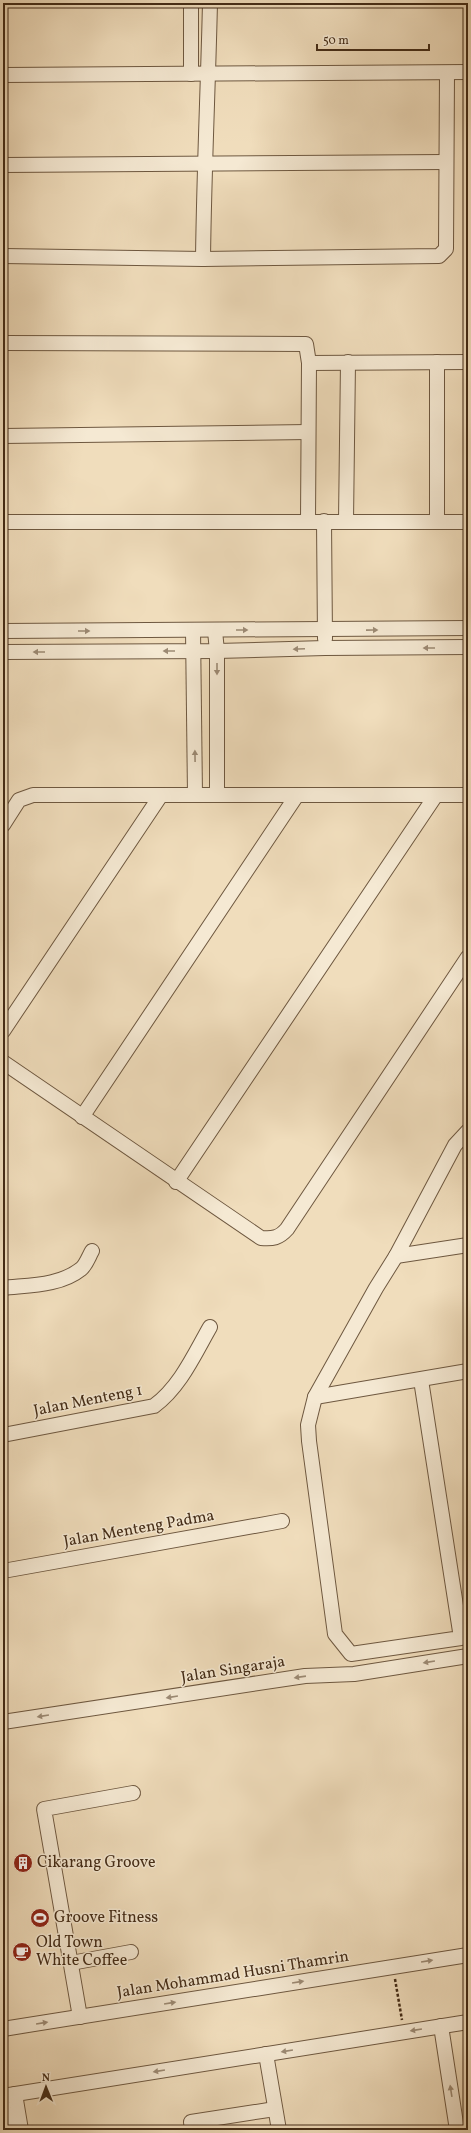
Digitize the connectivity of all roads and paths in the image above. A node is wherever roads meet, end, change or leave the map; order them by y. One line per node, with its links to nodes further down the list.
1 (191, 3): 6 (street)
2 (210, 3): 4 (street)
3 (468, 72): 5 (street)
4 (209, 73): 5 (street); 6 (street); 10 (street)
5 (447, 73): 8 (street)
6 (192, 74): 7 (street)
7 (3, 75)
8 (446, 162): 10 (street); 12 (street)
9 (3, 165): 10 (street)
10 (204, 165): 12 (street)
11 (3, 256): 12 (street)
12 (203, 259)
13 (3, 343): 17 (street)
14 (348, 362): 15 (street); 17 (street); 22 (street)
15 (437, 362): 16 (street); 24 (street)
16 (468, 362)
17 (309, 363): 18 (street)
18 (308, 432): 19 (street); 20 (street)
19 (3, 436)
20 (308, 521): 21 (street); 23 (street)
21 (324, 521): 22 (street); 28 (street)
22 (346, 521): 24 (street)
23 (3, 522)
24 (437, 522): 25 (street)
25 (468, 522)
26 (468, 628): 28 (street, one-way to 26)
27 (192, 630): 29 (street, one-way to 27); 30 (street); 33 (street)
28 (325, 630): 30 (street, one-way to 28); 32 (street)
29 (3, 631)
30 (215, 631): 34 (street)
31 (468, 647): 32 (street, one-way to 32)
32 (325, 648): 34 (street, one-way to 34)
33 (193, 651): 34 (street); 35 (street, one-way to 35); 37 (street, one-way to 33)
34 (217, 651): 38 (street, one-way to 38)
35 (3, 652)
36 (161, 795): 37 (street); 42 (street); 44 (street)
37 (195, 795): 38 (street)
38 (217, 795): 39 (street)
39 (297, 795): 40 (street); 46 (street)
40 (436, 795): 41 (street); 48 (street)
41 (468, 795)
42 (3, 825)
43 (468, 957): 48 (street)
44 (3, 1031)
45 (3, 1062): 46 (street)
46 (82, 1117): 48 (street)
47 (468, 1131): 51 (street)
48 (176, 1182)
49 (468, 1245): 51 (street)
50 (92, 1251): 52 (street)
51 (396, 1256): 56 (street)
52 (3, 1288)
53 (210, 1327): 57 (street, Jalan Menteng 1)
54 (468, 1371): 55 (street)
55 (421, 1380): 56 (street); 60 (street)
56 (315, 1397): 60 (street)
57 (3, 1435)
58 (282, 1521): 59 (street, Jalan Menteng Padma)
59 (3, 1571)
60 (465, 1637)
61 (468, 1656): 62 (street, Jalan Singaraja, one-way to 62)
62 (3, 1722)
63 (133, 1793): 66 (street)
64 (131, 1952): 66 (street)
65 (468, 1955): 67 (street, Jalan Mohammad Husni Thamrin, one-way to 65)
66 (71, 1963): 68 (street)
67 (393, 1967): 68 (street, Jalan Mohammad Husni Thamrin, one-way to 67); 72 (path)
68 (80, 2017): 71 (street, Jalan Mohammad Husni Thamrin, one-way to 68)
69 (468, 2022): 70 (street)
70 (441, 2026): 72 (street, one-way to 72); 81 (street, one-way to 70)
71 (3, 2029)
72 (404, 2032): 73 (street, one-way to 73)
73 (266, 2054): 74 (street, one-way to 74); 76 (street)
74 (9, 2095): 78 (street)
75 (3, 2104): 77 (street)
76 (275, 2109): 79 (street); 80 (street)
77 (8, 2130)
78 (21, 2130)
79 (192, 2130)
80 (279, 2130)
81 (457, 2130)

